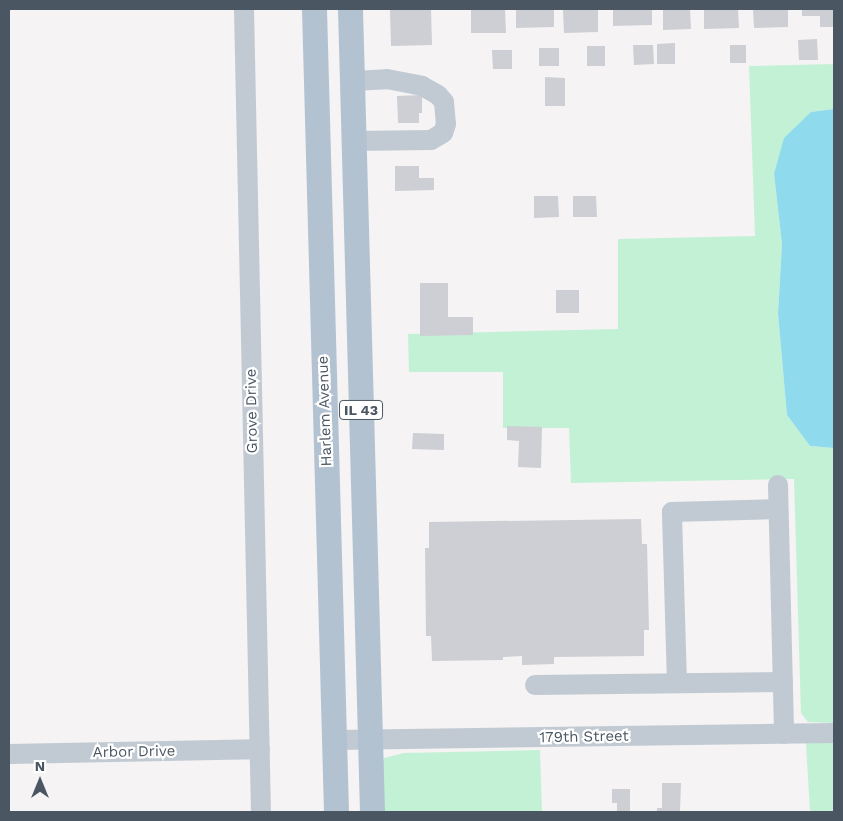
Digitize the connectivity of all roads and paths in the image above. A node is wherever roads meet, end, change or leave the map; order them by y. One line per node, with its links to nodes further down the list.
1 (244, 9): 17 (street, Grove Drive)
2 (314, 9): 7 (main road, Harlem Avenue / IL 43)
3 (350, 9): 4 (main road, IL 43)
4 (352, 81): 5 (main road, IL 43); 5 (street)
5 (354, 141): 6 (main road, IL 43)
6 (357, 253): 7 (main road); 16 (main road, IL 43)
7 (320, 254): 15 (main road, Harlem Avenue / IL 43)
8 (778, 485): 9 (street)
9 (778, 510): 10 (street); 11 (street)
10 (783, 682): 11 (street); 14 (street)
11 (676, 683): 12 (street)
12 (535, 685)
13 (834, 733): 14 (street, 179th Street)
14 (784, 734): 16 (street, 179th Street)
15 (334, 740): 16 (street, 179th Street); 20 (main road, Harlem Avenue / IL 43)
16 (370, 740): 21 (main road, IL 43)
17 (260, 749): 18 (street, Arbor Drive); 19 (street, Grove Drive)
18 (9, 754)
19 (262, 812)
20 (336, 812)
21 (372, 812)

